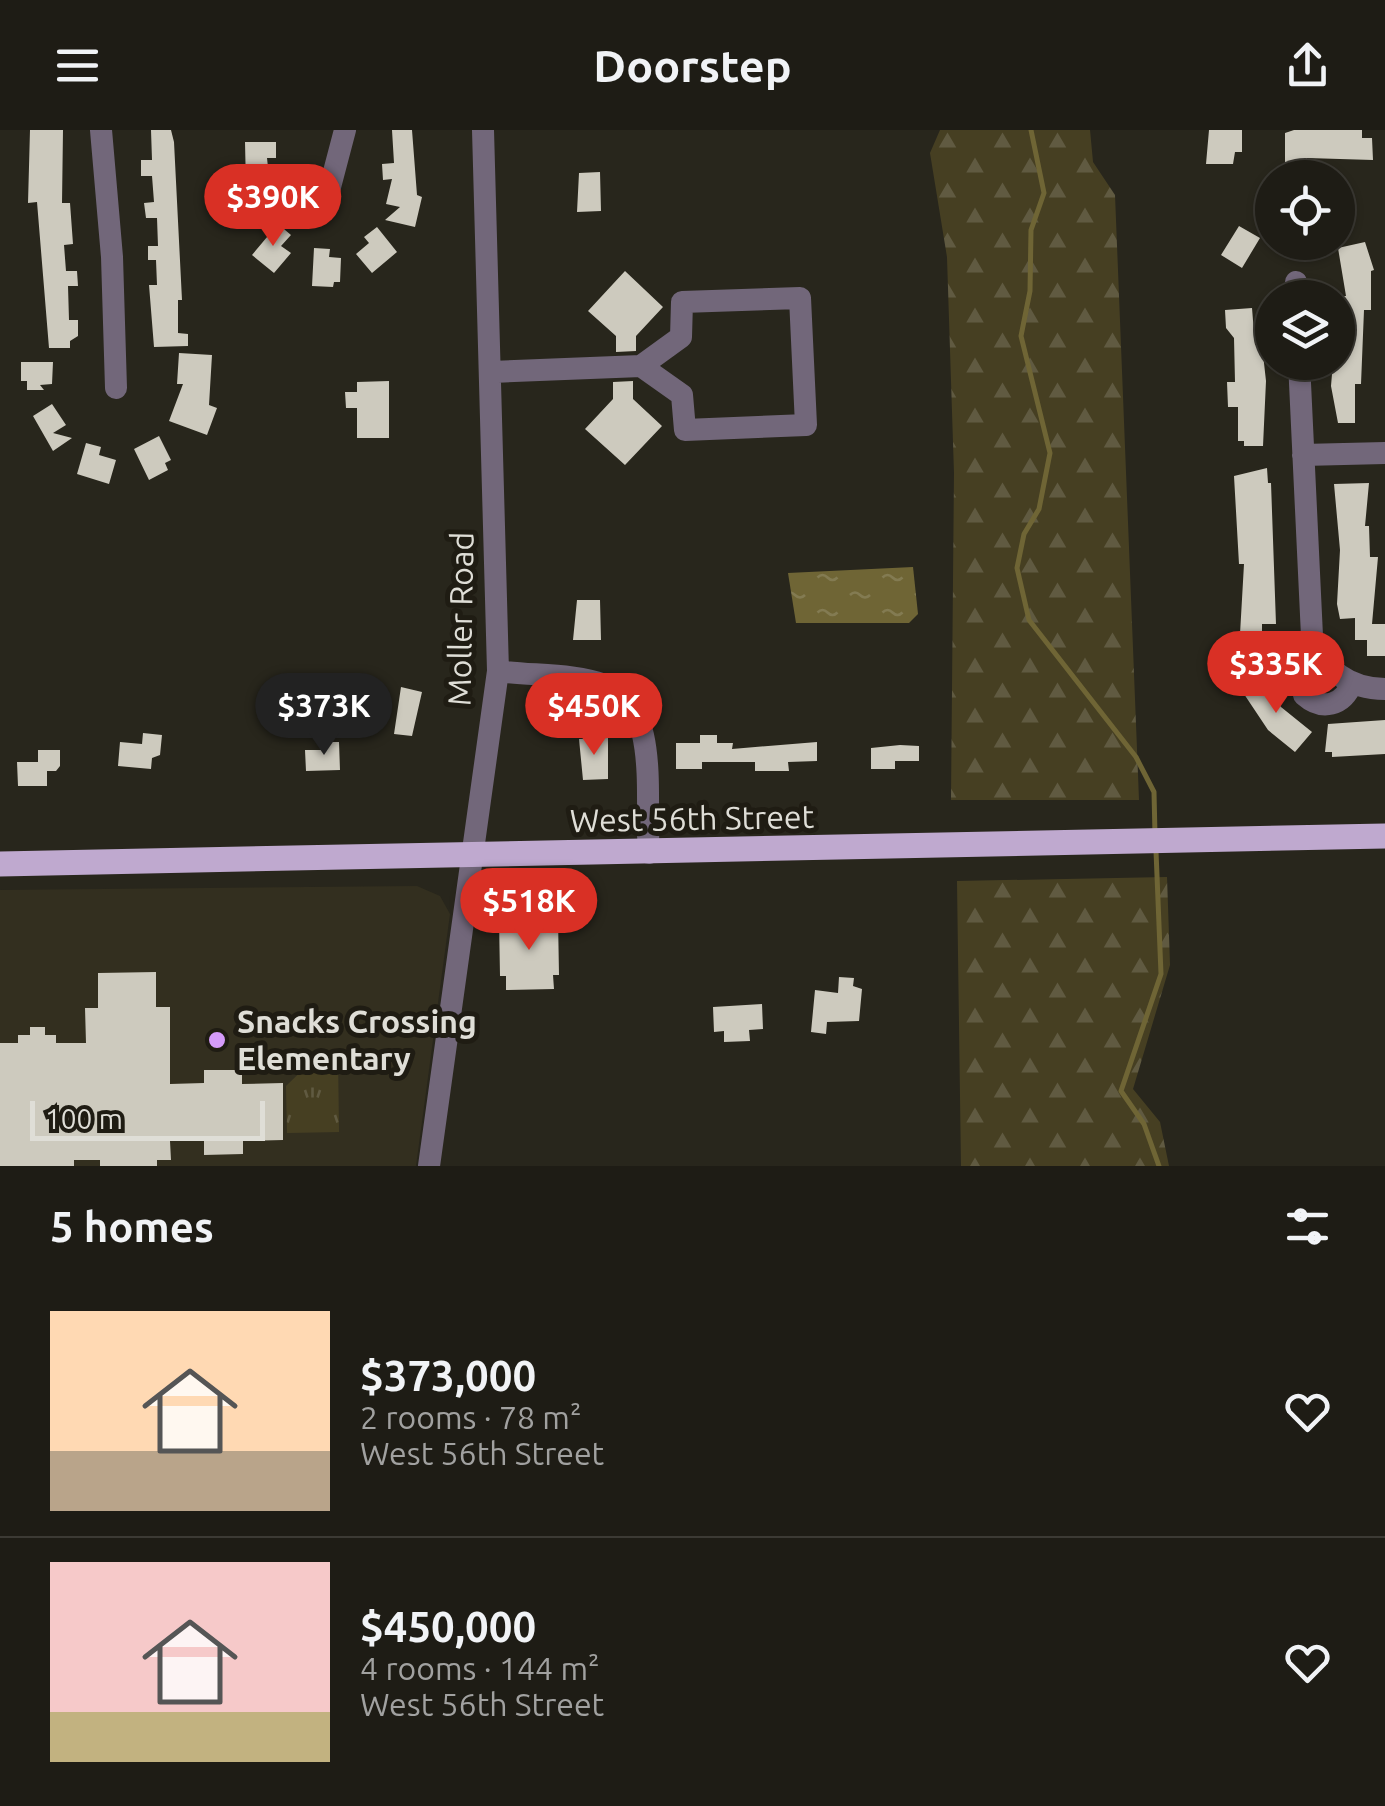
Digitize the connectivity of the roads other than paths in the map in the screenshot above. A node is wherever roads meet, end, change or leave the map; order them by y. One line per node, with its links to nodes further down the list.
1 (100, 130): 8 (street)
2 (345, 130): 4 (street)
3 (483, 130): 6 (street, Moller Road)
4 (330, 188)
5 (641, 366): 5 (street); 6 (street)
6 (492, 372): 12 (street, Moller Road)
7 (1300, 380): 10 (street)
8 (116, 388)
9 (1385, 453): 10 (street)
10 (1303, 454): 11 (street)
11 (1318, 651): 13 (street); 13 (street)
12 (498, 672): 16 (street); 17 (street, Moller Road)
13 (1352, 683): 14 (street)
14 (1385, 690)
15 (1385, 836): 16 (main road, West 56th Street)
16 (648, 853): 17 (main road, West 56th Street)
17 (472, 857): 18 (main road, West 56th Street); 19 (street, Moller Road)
18 (0, 864)
19 (429, 1166)

